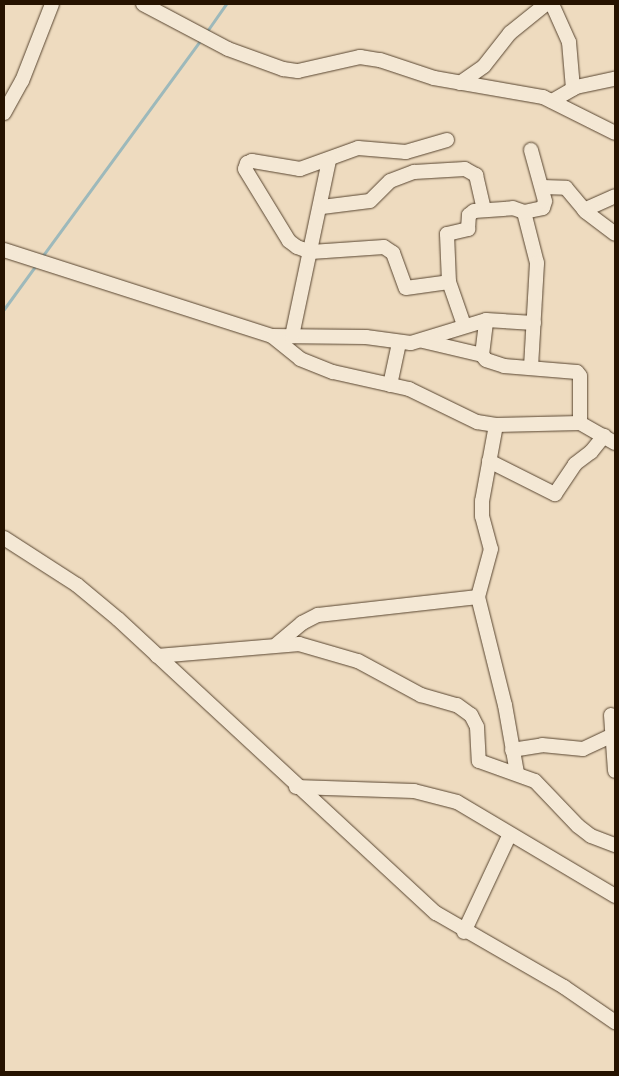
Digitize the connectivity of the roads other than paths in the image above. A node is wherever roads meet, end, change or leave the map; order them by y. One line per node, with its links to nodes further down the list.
1 (52, 4): 9 (street)
2 (143, 4): 6 (street)
3 (546, 4): 6 (street)
4 (552, 4): 7 (street)
5 (615, 79): 7 (street)
6 (460, 83): 8 (street)
7 (573, 89): 8 (street)
8 (552, 101): 10 (street)
9 (4, 113)
10 (615, 133)
11 (447, 140): 13 (street)
12 (531, 150): 14 (street)
13 (329, 160): 16 (street); 22 (street)
14 (542, 187): 18 (street); 19 (street)
15 (615, 196): 18 (street)
16 (322, 207): 17 (street); 22 (street)
17 (484, 210): 19 (street); 23 (street)
18 (584, 210): 20 (street)
19 (524, 212): 25 (street)
20 (615, 234)
21 (4, 250): 27 (street)
22 (311, 252): 23 (street); 28 (street)
23 (448, 282): 26 (street)
24 (486, 320): 25 (street); 26 (street); 31 (street)
25 (534, 323): 32 (street)
26 (464, 325): 29 (street)
27 (272, 336): 28 (street); 33 (street)
28 (292, 336): 30 (street)
29 (423, 341): 30 (street); 31 (street)
30 (399, 343): 33 (street)
31 (482, 355): 32 (street)
32 (531, 368): 34 (street)
33 (390, 385): 35 (street)
34 (580, 423): 35 (street); 36 (street)
35 (496, 425): 37 (street)
36 (609, 440): 37 (street)
37 (489, 461): 39 (street)
38 (4, 538): 41 (street)
39 (478, 597): 40 (street); 44 (street)
40 (277, 644): 41 (street); 46 (street)
41 (157, 656): 47 (street)
42 (611, 715): 43 (street)
43 (611, 736): 44 (street); 45 (street)
44 (512, 750): 46 (street)
45 (615, 771)
46 (517, 773): 49 (street)
47 (296, 787): 48 (street); 51 (street)
48 (510, 834): 50 (street); 51 (street)
49 (615, 845)
50 (615, 896)
51 (464, 932): 52 (street)
52 (615, 1022)

